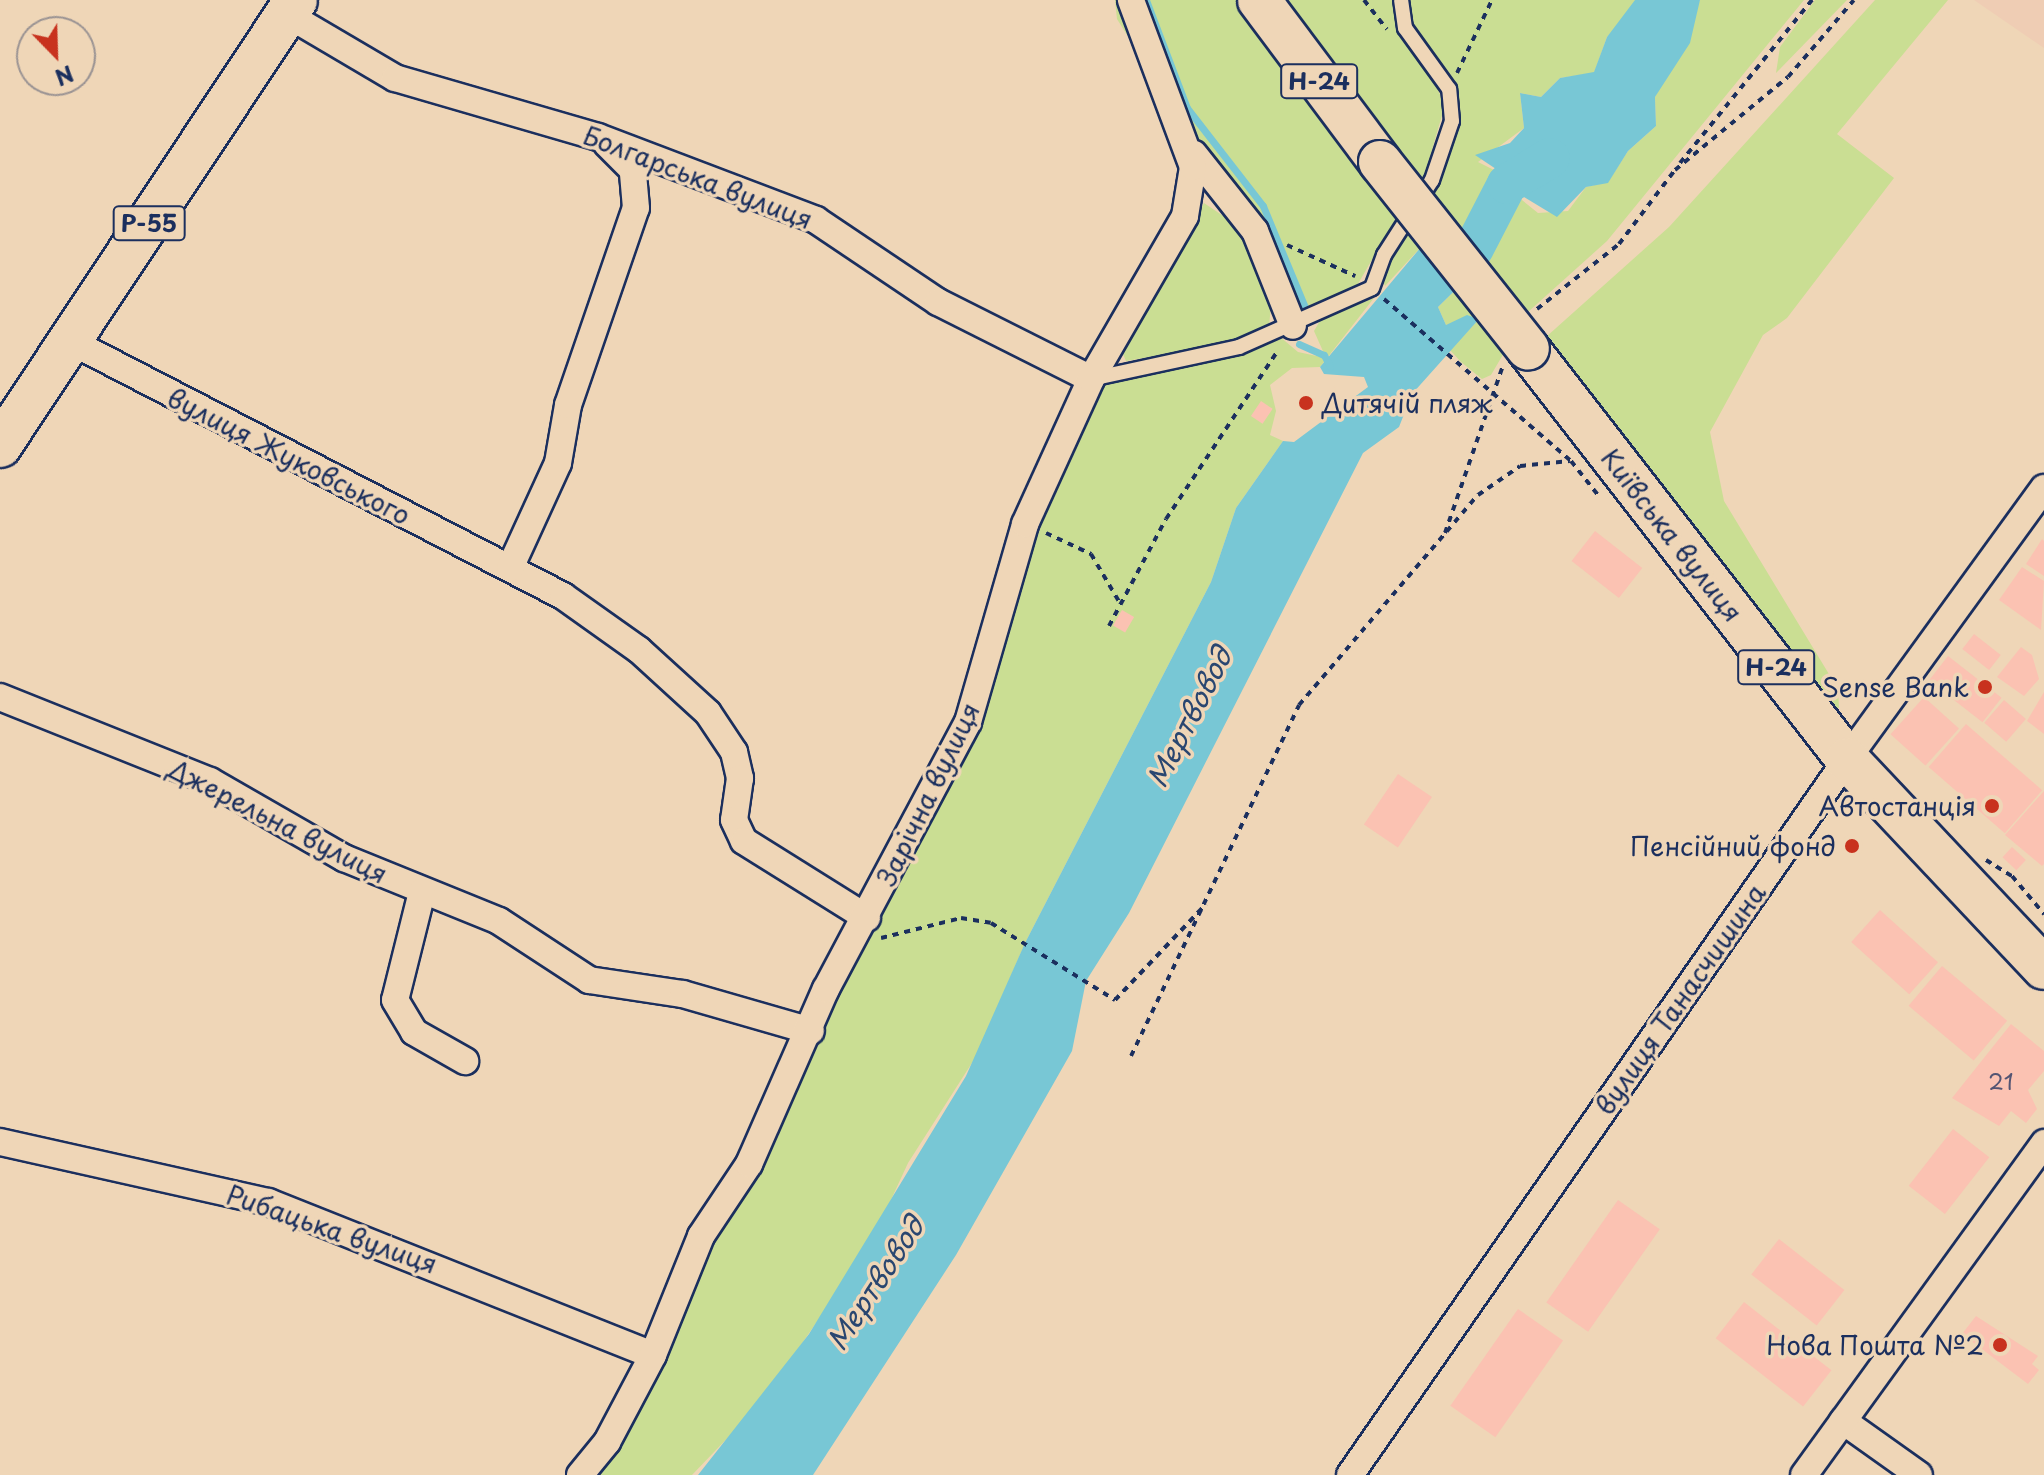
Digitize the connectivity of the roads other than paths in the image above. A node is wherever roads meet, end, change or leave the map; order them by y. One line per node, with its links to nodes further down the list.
1 (1131, 0): 6 (street, Зарічна вулиця)
2 (1259, 0): 14 (main road, Київська вулиця / Н-24, bridge)
3 (1401, 0): 7 (lane)
4 (292, 7): 5 (street, Болгарська вулиця); 8 (main road, Р-55)
5 (598, 137): 9 (street, Болгарська вулиця); 12 (street)
6 (1187, 144): 7 (street); 9 (street, Зарічна вулиця)
7 (1293, 326): 9 (lane)
8 (70, 341): 10 (main road, Р-55); 12 (street, вулиця Жуковського)
9 (1091, 379): 16 (street, Зарічна вулиця)
10 (0, 446)
11 (2044, 488): 14 (street, вулиця Танасчишина)
12 (510, 568): 16 (street, вулиця Жуковського)
13 (0, 697): 15 (street, Джерельна вулиця)
14 (1847, 759): 17 (main road, Київська вулиця / Н-24); 25 (street, вулиця Танасчишина)
15 (422, 892): 18 (street, Джерельна вулиця); 19 (street)
16 (867, 918): 18 (street, Зарічна вулиця)
17 (2044, 968)
18 (811, 1031): 22 (street, Зарічна вулиця)
19 (465, 1061)
20 (0, 1142): 22 (street, Рибацька вулиця)
21 (2044, 1143): 23 (street)
22 (653, 1355): 24 (street, Зарічна вулиця)
23 (1843, 1421): 26 (street); 27 (street)
24 (580, 1475)
25 (1350, 1475)
26 (1804, 1475)
27 (1919, 1475)

